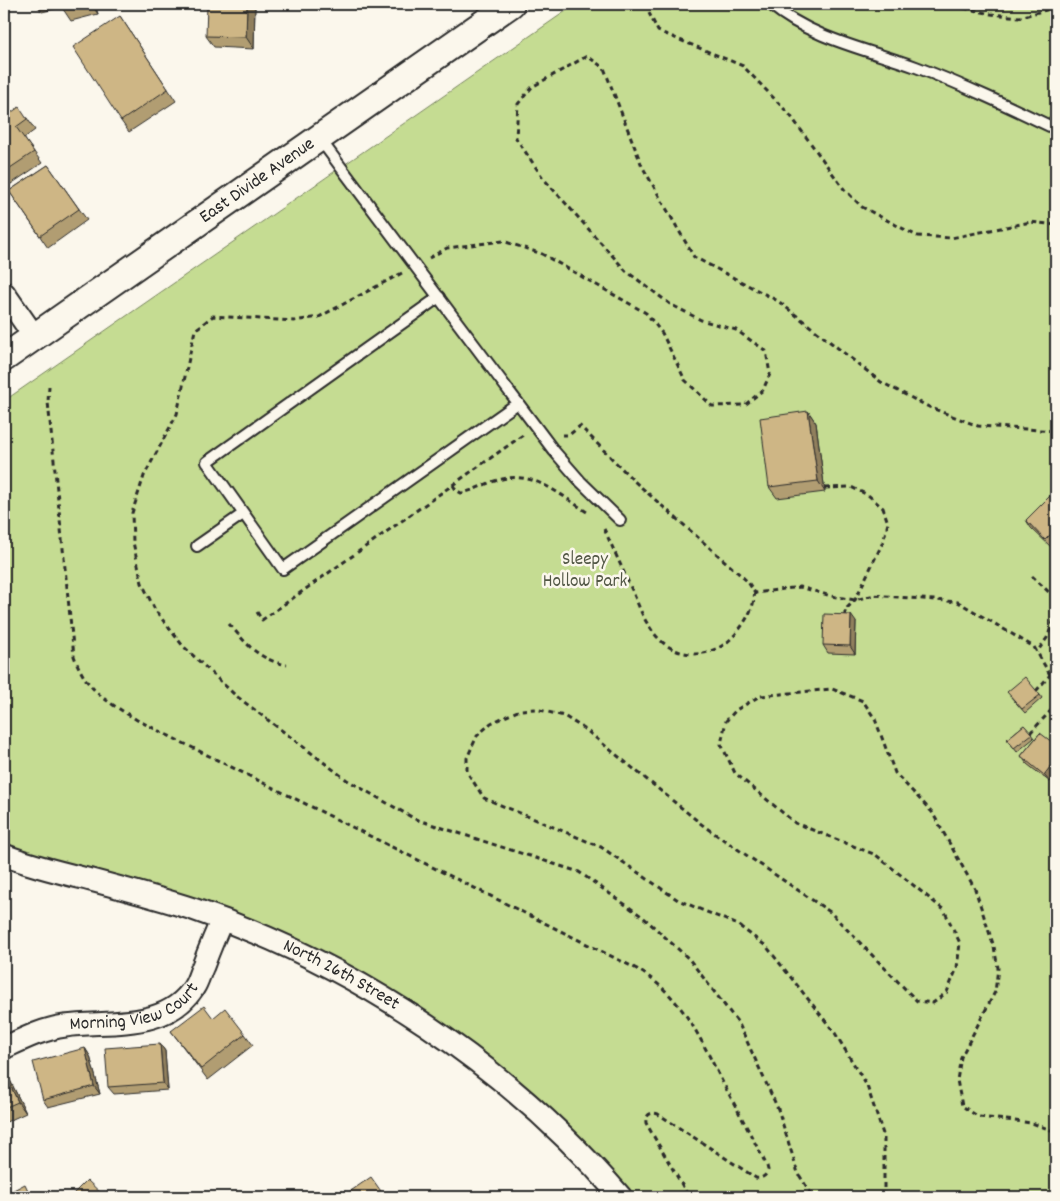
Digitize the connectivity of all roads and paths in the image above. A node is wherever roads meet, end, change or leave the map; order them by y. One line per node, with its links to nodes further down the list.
1 (511, 4): 7 (street, East Divide Avenue)
2 (649, 4): 8 (path)
3 (770, 4): 6 (lane)
4 (946, 4): 5 (path)
5 (1049, 4)
6 (1056, 129)
7 (320, 138): 9 (lane); 12 (street, East Divide Avenue)
8 (1056, 225)
9 (415, 266): 11 (lane); 17 (path); 44 (path)
10 (4, 293): 12 (street)
11 (439, 297): 15 (lane); 20 (lane)
12 (34, 336): 13 (street, East Divide Avenue)
13 (4, 358)
14 (49, 386): 43 (path)
15 (518, 403): 16 (lane); 20 (lane)
16 (536, 427): 18 (path); 22 (lane); 26 (path)
17 (1056, 430)
18 (453, 485): 21 (path); 28 (path)
19 (825, 488): 27 (path)
20 (243, 514): 24 (lane)
21 (593, 516)
22 (620, 520)
23 (602, 525): 26 (path)
24 (197, 546)
25 (1032, 576): 31 (path)
26 (755, 593): 27 (path)
27 (855, 600): 29 (path); 31 (path)
28 (257, 612)
29 (844, 622)
30 (229, 624): 32 (path)
31 (1036, 652): 33 (path)
32 (287, 665)
33 (1050, 675): 34 (path); 35 (path)
34 (1056, 684)
35 (1036, 691)
36 (1056, 705): 37 (path)
37 (1030, 733)
38 (4, 855): 39 (street, North 26th Street)
39 (222, 920): 40 (street, Morning View Court); 42 (street, North 26th Street)
40 (4, 1048)
41 (1056, 1132): 45 (path)
42 (621, 1197)
43 (689, 1197)
44 (813, 1197)
45 (884, 1197)

